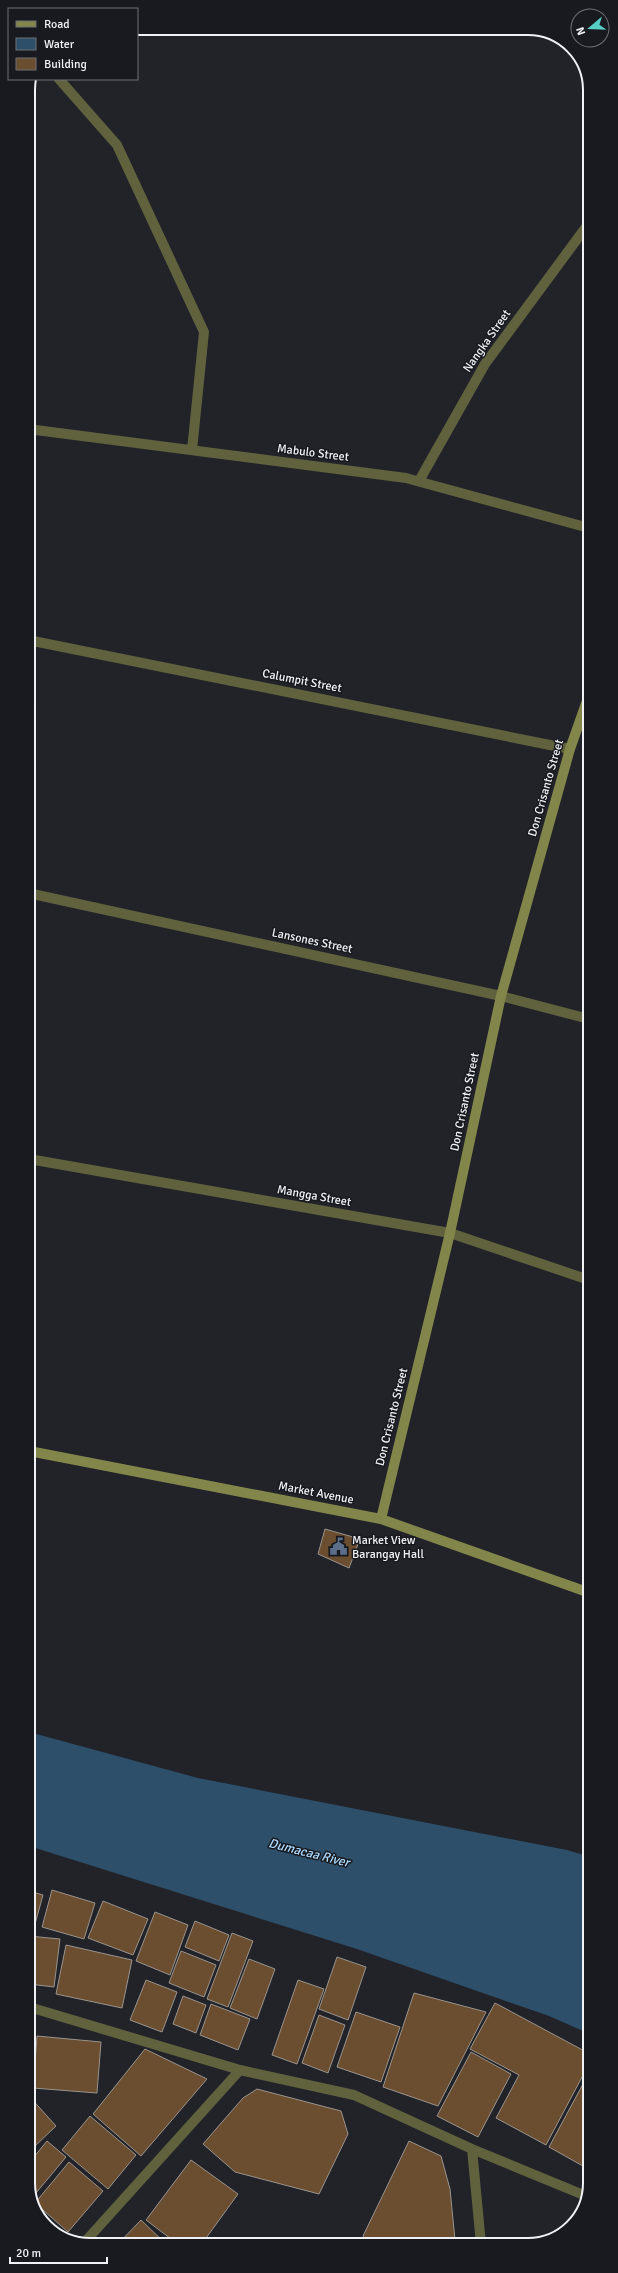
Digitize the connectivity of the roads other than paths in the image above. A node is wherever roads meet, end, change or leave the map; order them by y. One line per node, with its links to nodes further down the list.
1 (60, 80): 4 (street)
2 (583, 231): 5 (street, Nangka Street)
3 (35, 430): 4 (street, Mabulo Street)
4 (192, 450): 5 (street, Mabulo Street)
5 (419, 481): 6 (street, Mabulo Street)
6 (583, 526)
7 (35, 641): 9 (street, Calumpit Street)
8 (583, 712): 9 (street, Don Crisanto Street)
9 (570, 749): 11 (street, Don Crisanto Street)
10 (35, 895): 11 (street, Lansones Street)
11 (501, 996): 12 (street, Lansones Street); 14 (street, Don Crisanto Street)
12 (583, 1017)
13 (35, 1159): 14 (street, Mangga Street)
14 (450, 1234): 15 (street, Mangga Street); 17 (street, Don Crisanto Street)
15 (583, 1278)
16 (35, 1453): 17 (street, Market Avenue)
17 (381, 1518): 18 (street, Market Avenue)
18 (583, 1591)
19 (35, 2009): 20 (street)
20 (240, 2070): 21 (street); 23 (street)
21 (472, 2149): 22 (street); 24 (street)
22 (582, 2194)
23 (88, 2238)
24 (480, 2238)

